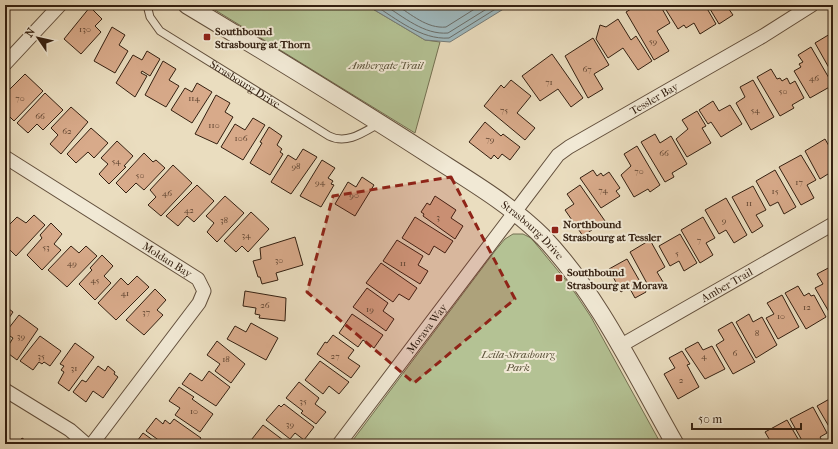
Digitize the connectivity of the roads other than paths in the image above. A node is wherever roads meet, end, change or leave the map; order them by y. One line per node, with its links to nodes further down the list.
1 (60, 5): 5 (street)
2 (147, 5): 6 (lane, Strasbourg Drive)
3 (187, 5): 6 (street, Strasbourg Drive)
4 (812, 5): 8 (street, Tessler Bay)
5 (5, 64)
6 (380, 123): 8 (street, Strasbourg Drive)
7 (5, 157): 13 (street, Moldan Bay)
8 (514, 212): 10 (street, Strasbourg Drive); 14 (street, Morava Way)
9 (833, 224): 10 (street, Amber Trail)
10 (620, 346): 15 (street, Strasbourg Drive)
11 (5, 390): 12 (street)
12 (86, 444)
13 (92, 444)
14 (339, 444)
15 (675, 444)

